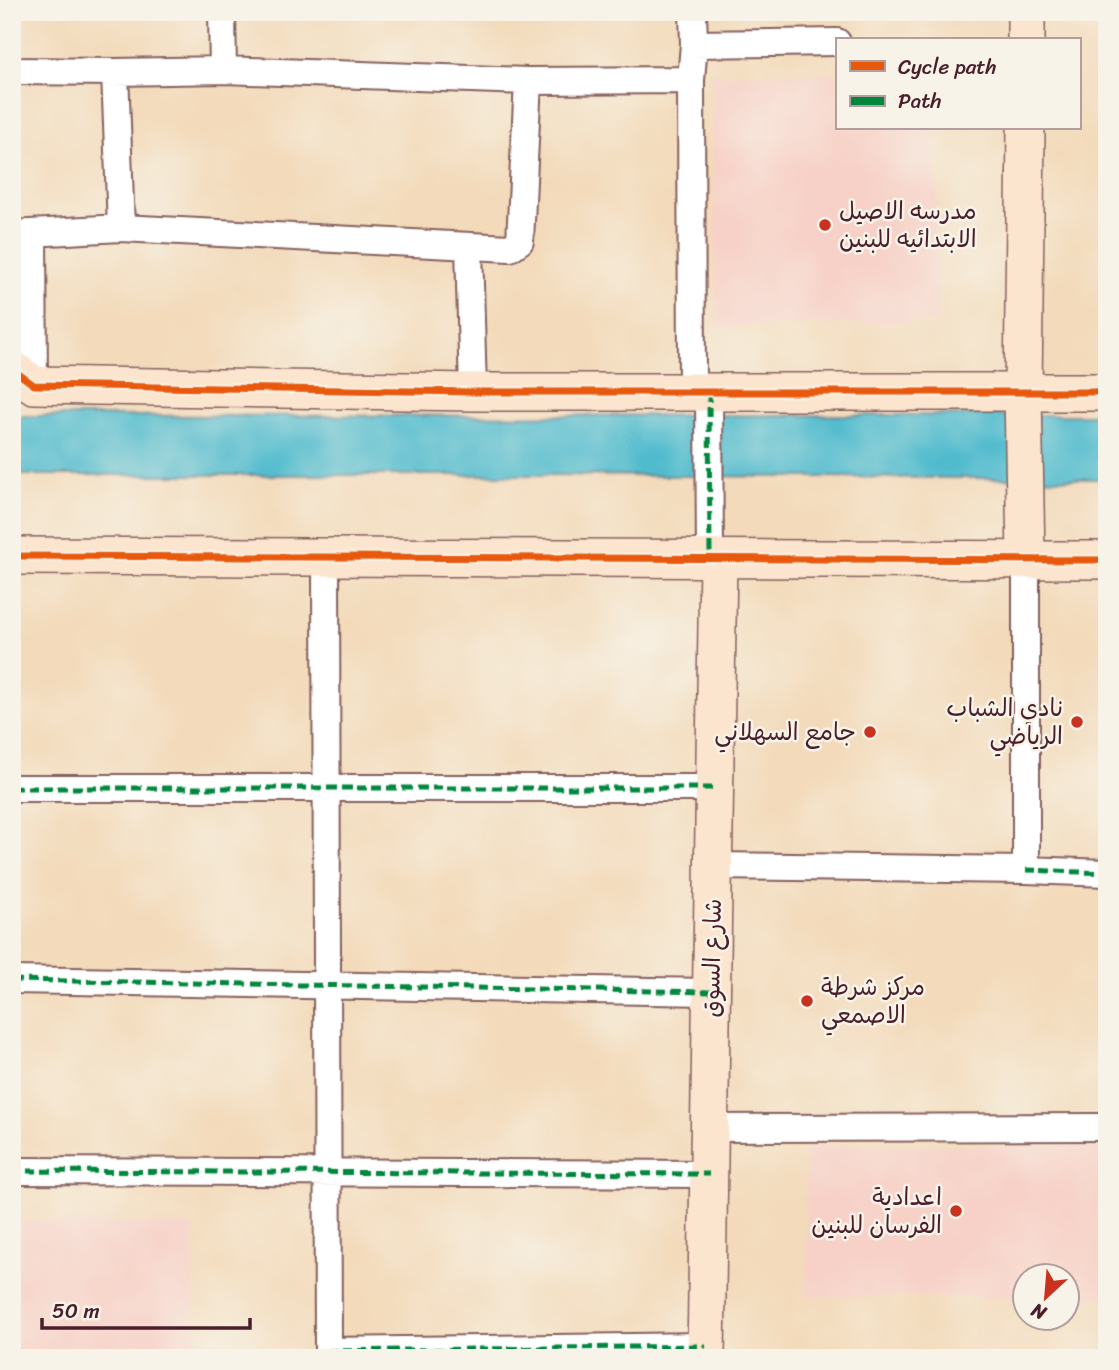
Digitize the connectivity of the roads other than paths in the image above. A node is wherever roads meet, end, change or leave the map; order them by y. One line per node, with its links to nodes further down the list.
1 (222, 12): 7 (street)
2 (693, 12): 6 (street)
3 (1026, 12): 4 (street)
4 (1026, 38)
5 (836, 42): 6 (street)
6 (694, 44): 10 (street)
7 (223, 70): 9 (street); 11 (street)
8 (12, 71): 9 (street)
9 (115, 72): 13 (street)
10 (691, 80): 11 (street); 18 (street)
11 (528, 81): 15 (street)
12 (1026, 130): 19 (street)
13 (121, 229): 14 (street); 15 (street)
14 (22, 233): 16 (street)
15 (469, 247): 17 (street)
16 (23, 377): 17 (street)
17 (473, 392): 18 (street)
18 (701, 392): 19 (street); 23 (street)
19 (1023, 392): 20 (street); 24 (street)
20 (1107, 392)
21 (12, 556): 22 (street)
22 (326, 557): 23 (street); 27 (street)
23 (714, 558): 24 (street); 28 (street, شارع السوق)
24 (1026, 559): 25 (street); 30 (street)
25 (1107, 560)
26 (12, 788): 27 (street)
27 (327, 788): 28 (street); 33 (street)
28 (715, 788): 29 (street, شارع السوق)
29 (714, 866): 30 (street); 34 (street, شارع السوق)
30 (1026, 870): 31 (street)
31 (1107, 873)
32 (12, 980): 33 (street)
33 (328, 986): 34 (street); 38 (street)
34 (712, 992): 36 (street, شارع السوق)
35 (1107, 1127): 36 (street)
36 (709, 1128): 39 (street, شارع السوق)
37 (12, 1171): 38 (street)
38 (328, 1172): 39 (street); 41 (street)
39 (709, 1174): 40 (street, شارع السوق)
40 (706, 1352): 41 (street)
41 (328, 1355)

